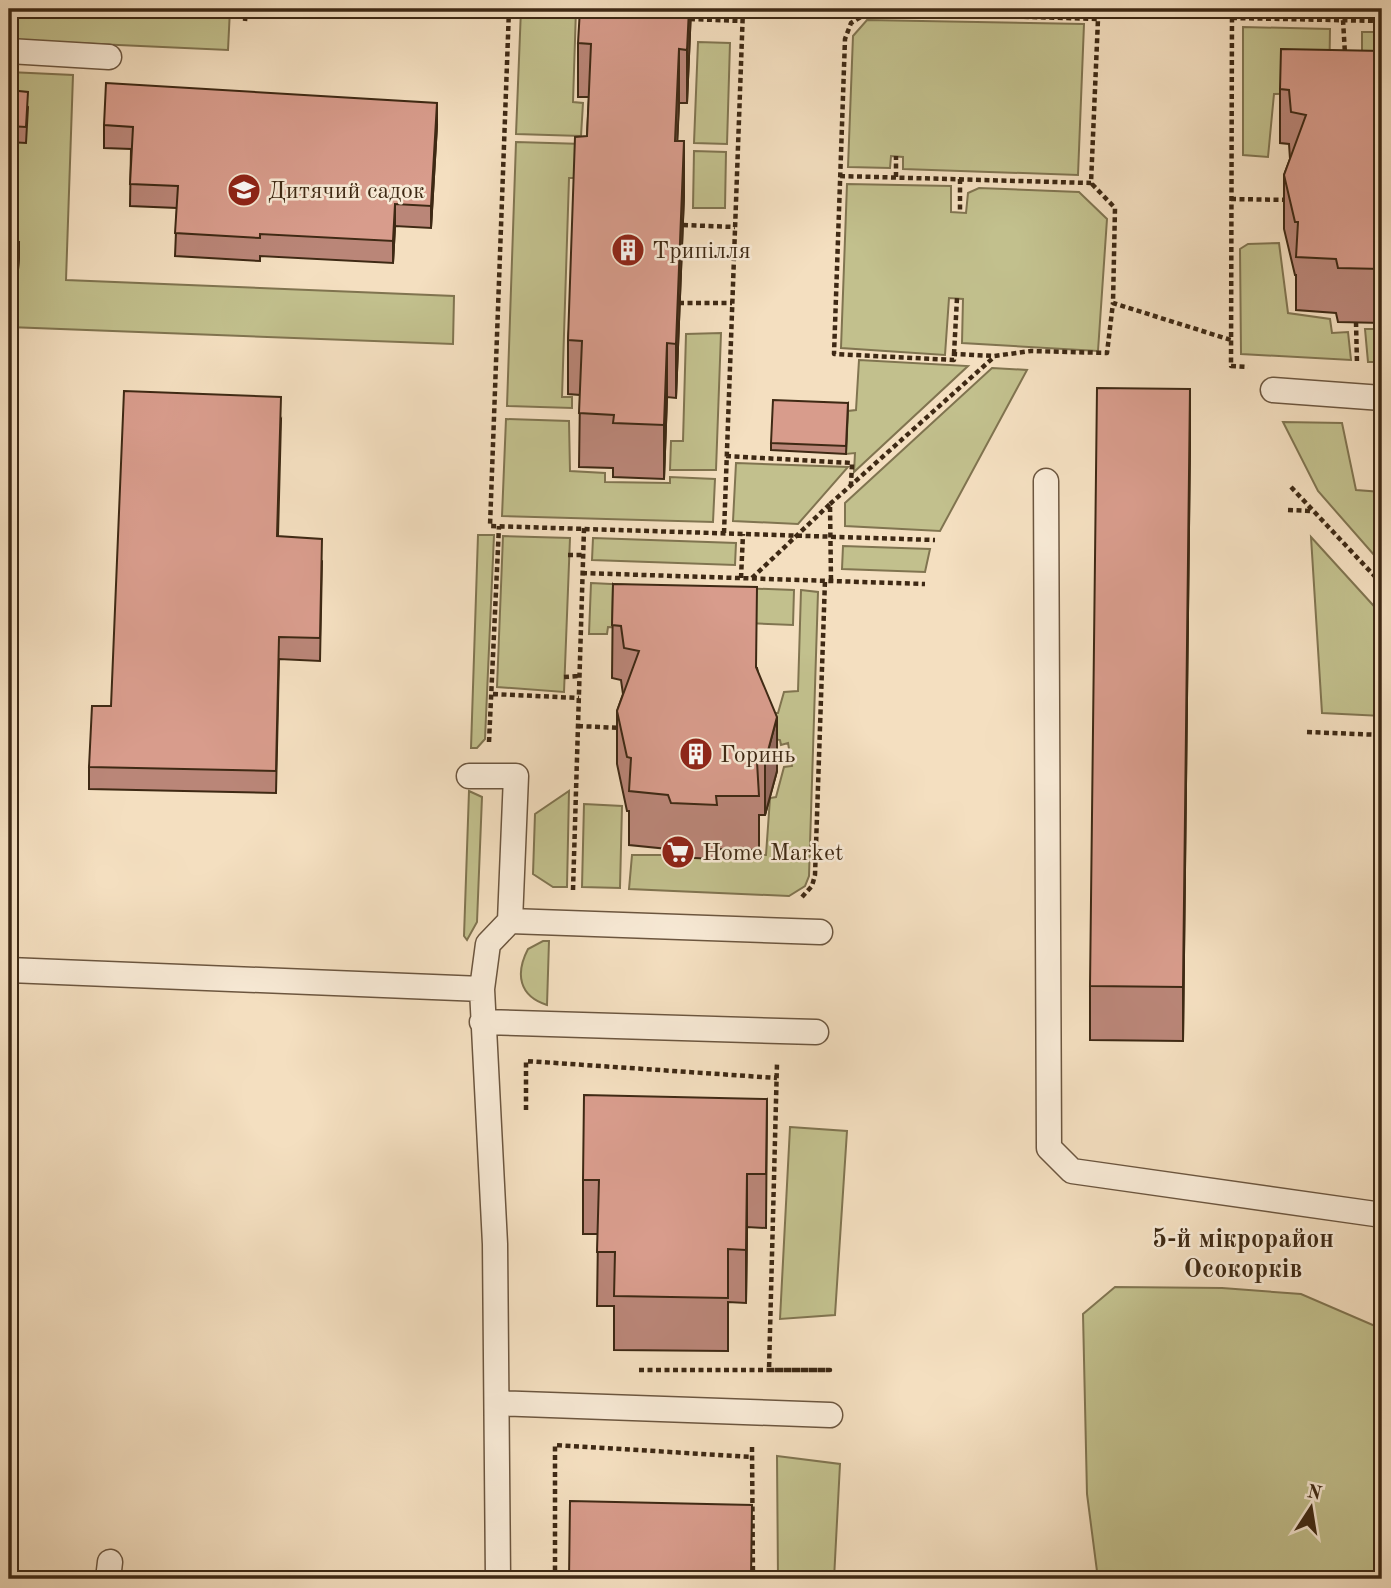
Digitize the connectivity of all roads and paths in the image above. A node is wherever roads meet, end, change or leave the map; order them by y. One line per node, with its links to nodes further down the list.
1 (246, 9): 8 (path)
2 (509, 9): 43 (path)
3 (743, 9): 10 (path)
4 (1232, 9): 5 (path)
5 (1232, 18): 7 (path); 19 (path)
6 (691, 19): 10 (path)
7 (1343, 20): 9 (path); 13 (path)
8 (245, 21)
9 (1382, 21)
10 (742, 22): 23 (path)
11 (9, 51): 12 (lane)
12 (109, 57)
13 (1345, 62)
14 (896, 156): 16 (path)
15 (840, 176): 16 (path); 18 (path); 30 (path)
16 (896, 177): 17 (path)
17 (960, 179): 18 (path); 21 (path)
18 (1091, 183): 27 (path)
19 (1231, 199): 20 (path); 29 (path)
20 (1298, 200)
21 (960, 212)
22 (683, 225): 23 (path)
23 (735, 227): 26 (path)
24 (957, 298): 30 (path)
25 (679, 303): 26 (path)
26 (732, 303): 36 (path)
27 (1113, 303): 29 (path); 31 (path)
28 (1356, 322): 33 (path)
29 (1231, 340): 32 (path)
30 (954, 354): 31 (path)
31 (994, 356): 38 (path)
32 (1256, 367)
33 (1357, 370)
34 (1273, 390): 35 (lane)
35 (1382, 398)
36 (726, 456): 38 (path); 45 (path)
37 (1046, 481): 81 (lane)
38 (850, 485): 40 (path)
39 (1291, 487): 42 (path)
40 (831, 504): 47 (path); 48 (path)
41 (1288, 510): 42 (path)
42 (1313, 511): 58 (path)
43 (499, 526): 44 (path); 62 (path)
44 (584, 528): 45 (path); 51 (path)
45 (724, 533): 46 (path)
46 (743, 534): 47 (path); 54 (path)
47 (795, 536): 48 (path); 55 (path)
48 (831, 537): 49 (path); 56 (path)
49 (935, 540)
50 (568, 555): 51 (path)
51 (583, 555): 52 (path)
52 (582, 573): 53 (path); 60 (path)
53 (699, 577): 54 (path); 59 (path)
54 (741, 578): 55 (path)
55 (751, 578): 56 (path)
56 (828, 580): 57 (path); 70 (path)
57 (925, 584)
58 (1382, 584)
59 (699, 589)
60 (579, 676): 61 (path); 63 (path)
61 (564, 677)
62 (493, 694): 63 (path); 68 (path)
63 (579, 698): 64 (path)
64 (578, 726): 65 (path); 72 (path)
65 (630, 729)
66 (1307, 732): 67 (path)
67 (1382, 735)
68 (482, 751)
69 (469, 776): 71 (lane)
70 (799, 899)
71 (510, 921): 72 (lane); 75 (lane)
72 (572, 922): 73 (lane)
73 (820, 932)
74 (9, 970): 75 (lane)
75 (482, 989): 76 (lane)
76 (482, 1022): 77 (lane); 83 (lane)
77 (778, 1031): 78 (lane); 79 (path)
78 (816, 1032)
79 (776, 1078): 80 (path); 82 (path)
80 (526, 1115)
81 (1382, 1215)
82 (631, 1370)
83 (497, 1403): 84 (lane); 85 (lane)
84 (830, 1415)
85 (498, 1579)
86 (555, 1579): 87 (path)
87 (753, 1579)

